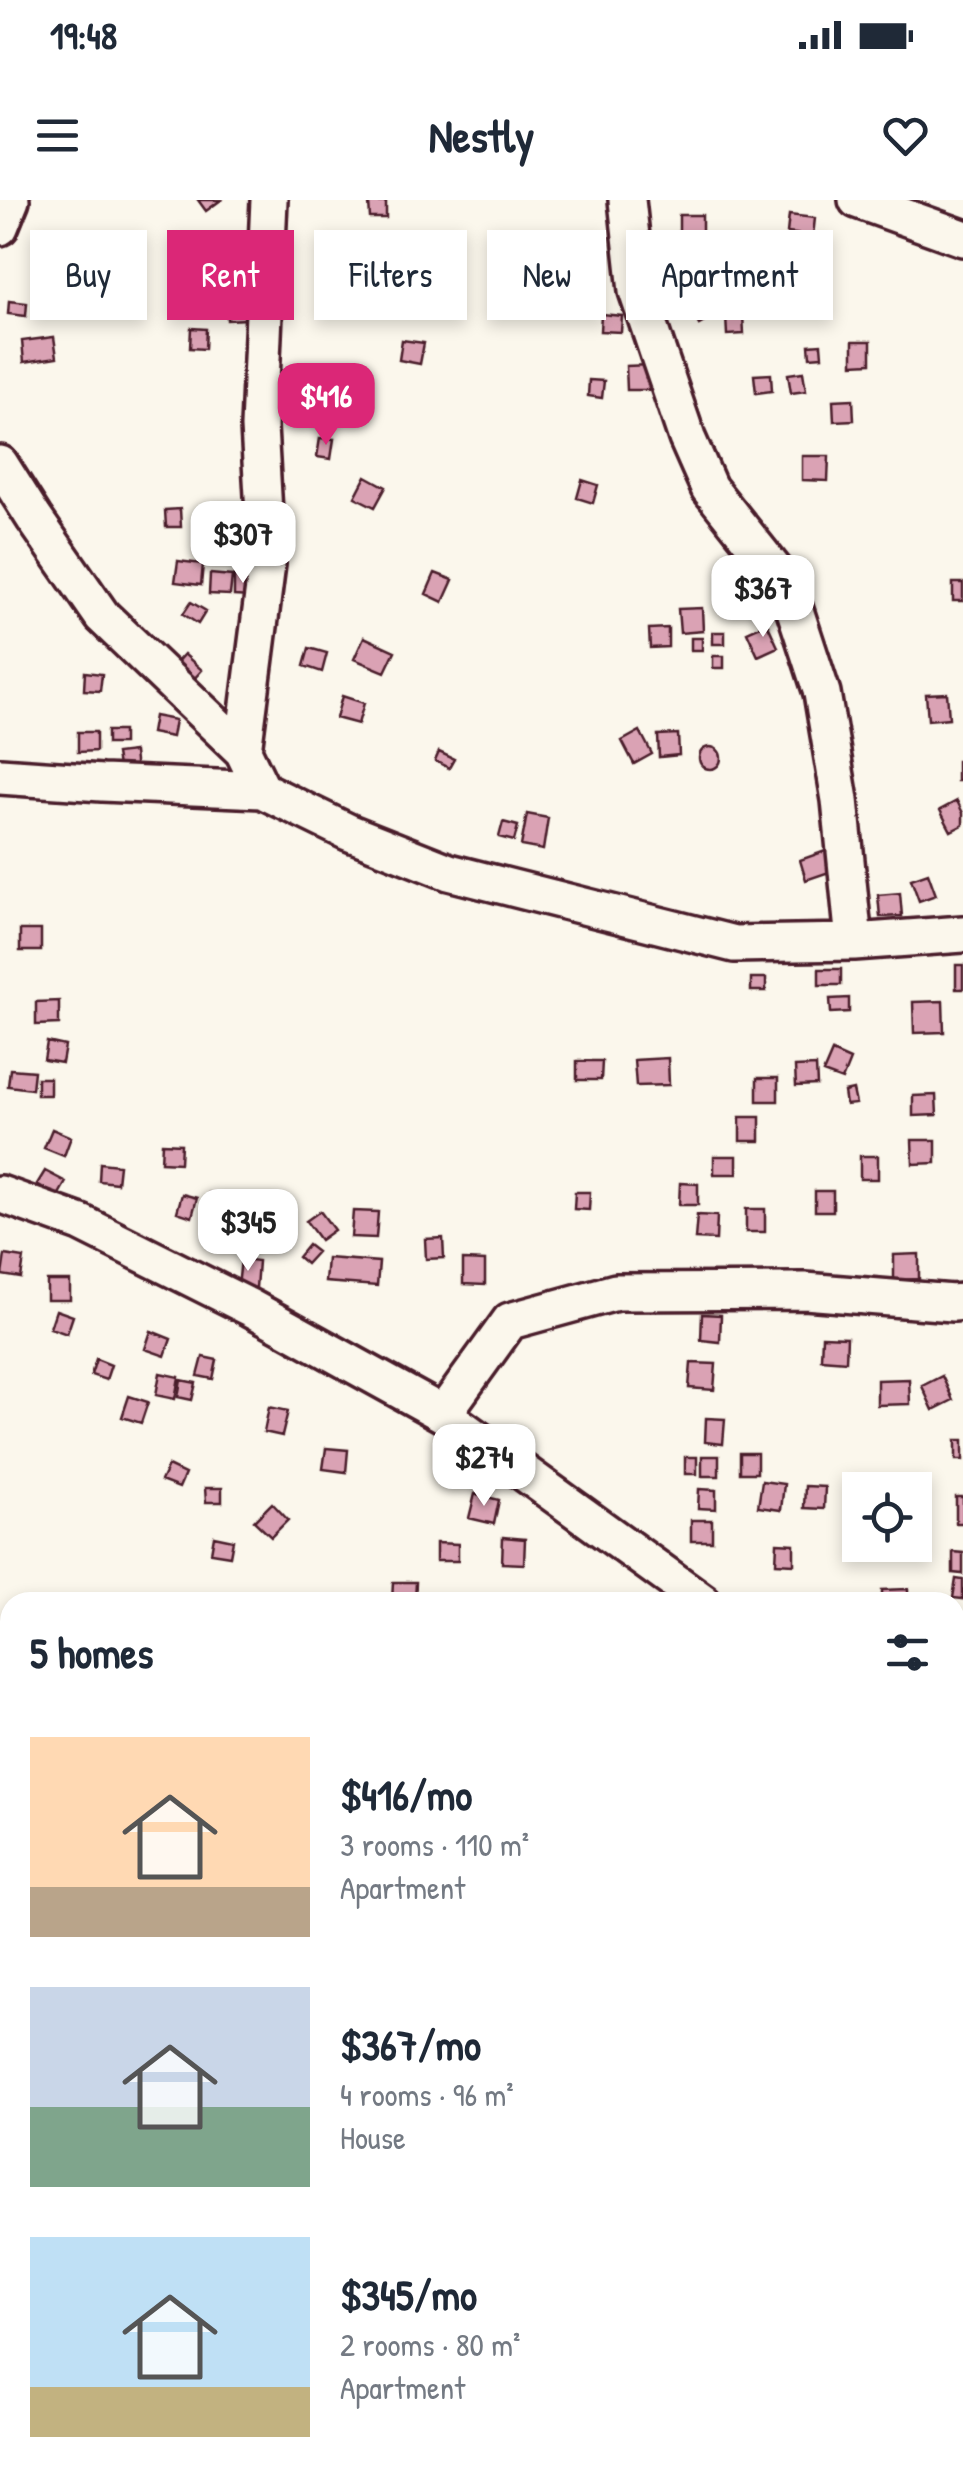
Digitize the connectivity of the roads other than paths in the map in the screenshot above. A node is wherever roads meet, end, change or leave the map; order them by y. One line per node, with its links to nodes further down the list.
1 (11, 200): 5 (street)
2 (269, 200): 8 (street)
3 (628, 200): 12 (street)
4 (857, 200): 6 (street)
5 (0, 227)
6 (963, 238)
7 (0, 464): 8 (street)
8 (242, 751): 10 (street)
9 (0, 776): 10 (street)
10 (262, 790): 12 (street)
11 (963, 934): 12 (street)
12 (854, 942)
13 (0, 1194): 15 (street)
14 (963, 1302): 15 (street)
15 (443, 1414): 16 (street)
16 (689, 1592)

